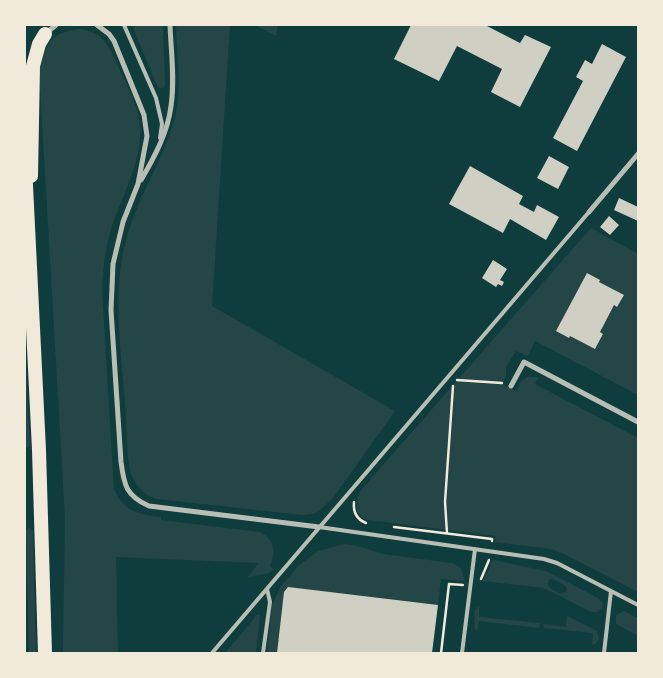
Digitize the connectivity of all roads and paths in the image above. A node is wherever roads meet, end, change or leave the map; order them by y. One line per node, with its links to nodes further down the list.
1 (97, 25): 8 (street)
2 (124, 25): 5 (lane)
3 (170, 25): 5 (street)
4 (51, 28): 10 (highway)
5 (159, 145): 8 (street)
6 (638, 154): 9 (street)
7 (25, 165): 10 (highway)
8 (138, 184): 18 (street)
9 (589, 212): 18 (lane)
10 (30, 254): 28 (highway)
11 (453, 380): 12 (path); 13 (path); 19 (path)
12 (511, 386): 14 (street)
13 (447, 388)
14 (638, 422)
15 (356, 495): 16 (path)
16 (370, 524)
17 (389, 526): 19 (path)
18 (319, 527): 21 (lane); 25 (lane)
19 (447, 533): 20 (path)
20 (492, 542)
21 (474, 549): 26 (lane); 32 (lane)
22 (489, 560): 23 (path)
23 (481, 580)
24 (464, 586): 31 (path)
25 (267, 589): 29 (lane); 30 (lane)
26 (611, 591): 27 (lane); 33 (lane)
27 (638, 605)
28 (45, 653)
29 (212, 653)
30 (263, 653)
31 (441, 653)
32 (462, 653)
33 (604, 653)

